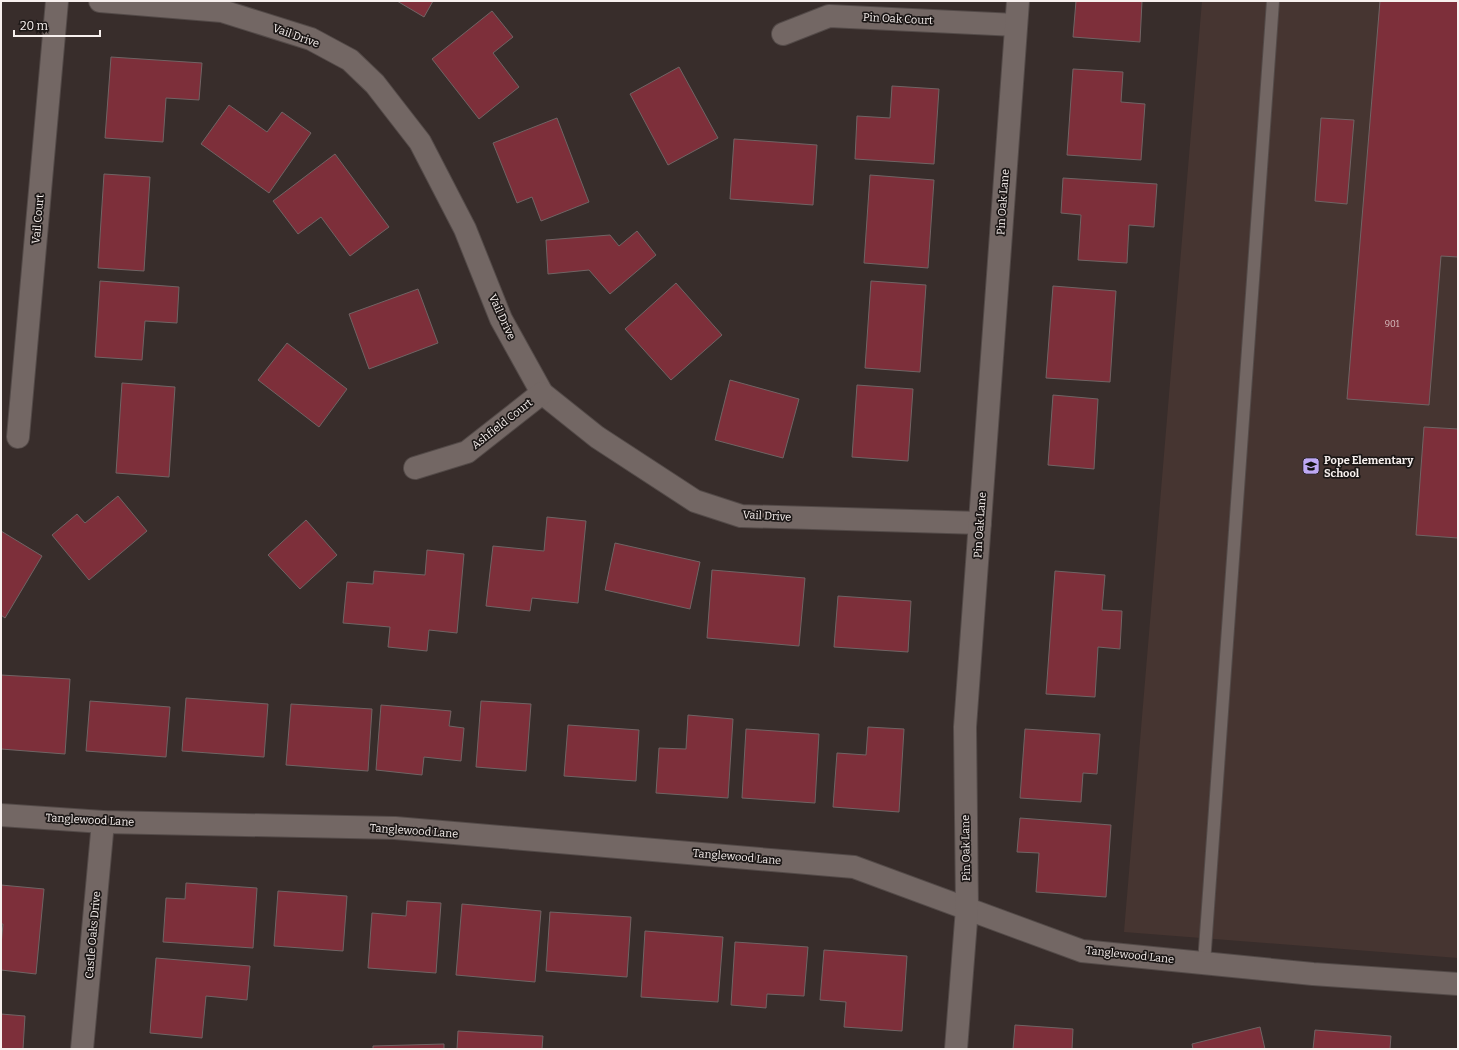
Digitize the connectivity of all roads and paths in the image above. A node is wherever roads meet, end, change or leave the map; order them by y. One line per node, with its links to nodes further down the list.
1 (57, 1): 8 (street, Vail Court)
2 (100, 1): 7 (street, Vail Drive)
3 (1018, 1): 5 (street, Pin Oak Lane)
4 (1273, 1): 14 (lane)
5 (1016, 25): 6 (street, Pin Oak Court); 10 (street, Pin Oak Lane)
6 (783, 34)
7 (542, 393): 9 (street, Ashfield Court); 10 (street, Vail Drive)
8 (18, 437)
9 (415, 468)
10 (980, 523): 13 (street, Pin Oak Lane)
11 (1, 815): 12 (street, Tanglewood Lane)
12 (103, 822): 13 (street, Tanglewood Lane); 16 (street, Castle Oaks Drive)
13 (967, 908): 14 (street, Tanglewood Lane); 17 (street, Pin Oak Lane)
14 (1204, 963): 15 (street, Tanglewood Lane)
15 (1458, 984)
16 (82, 1049)
17 (956, 1049)

